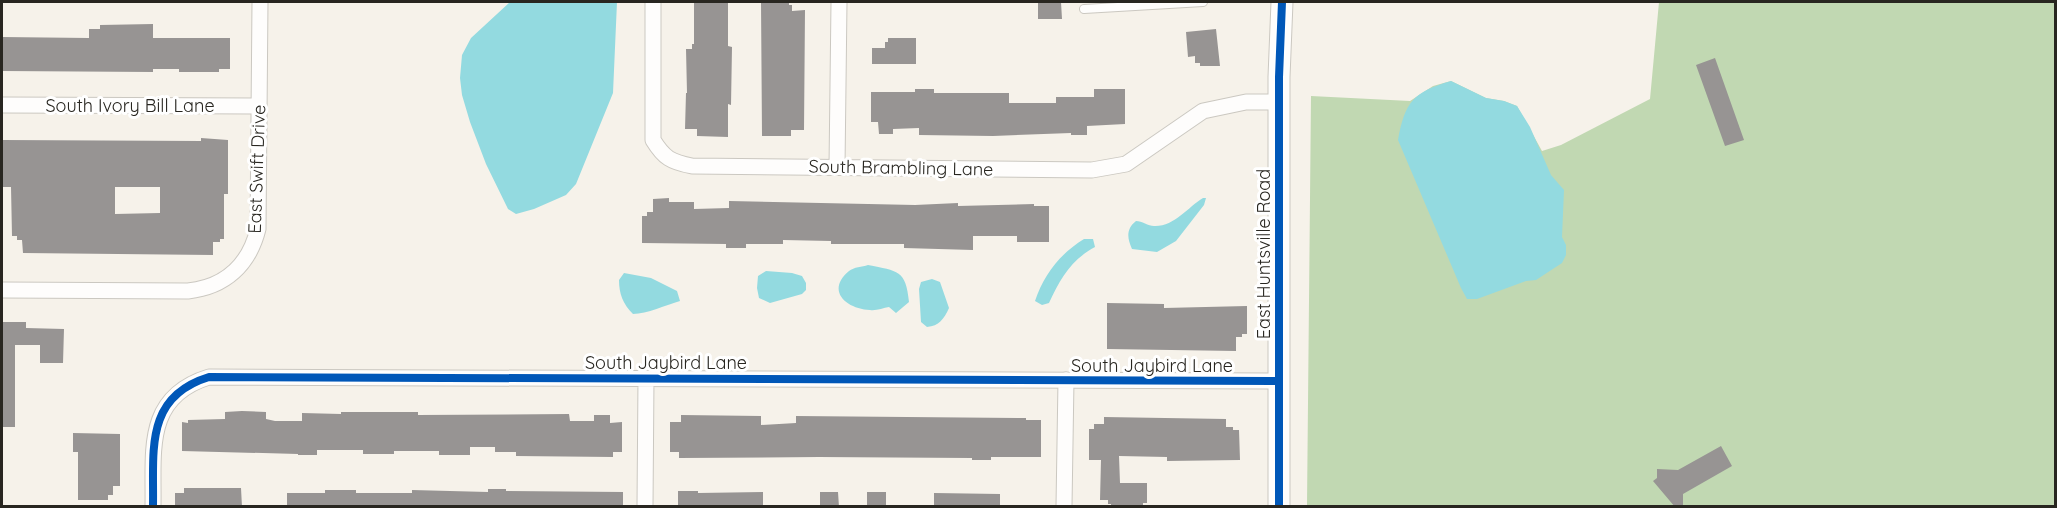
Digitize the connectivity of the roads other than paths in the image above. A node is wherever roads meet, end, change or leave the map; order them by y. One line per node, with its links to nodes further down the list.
1 (260, 2): 9 (street, East Swift Drive)
2 (653, 2): 10 (street, South Brambling Lane)
3 (839, 2): 10 (street)
4 (1203, 2): 6 (lane)
5 (1282, 2): 7 (main road, East Huntsville Road)
6 (1084, 9)
7 (1279, 102): 10 (street, South Brambling Lane); 14 (main road, East Huntsville Road)
8 (2, 105): 9 (street, South Ivory Bill Lane)
9 (260, 106): 11 (street, East Swift Drive)
10 (837, 167)
11 (2, 290)
12 (646, 378): 13 (street, South Jaybird Lane); 15 (street, South Jaybird Lane); 16 (street)
13 (1066, 380): 14 (street, South Jaybird Lane); 17 (street)
14 (1279, 381): 18 (main road, East Huntsville Road)
15 (153, 507)
16 (645, 507)
17 (1064, 507)
18 (1279, 507)

